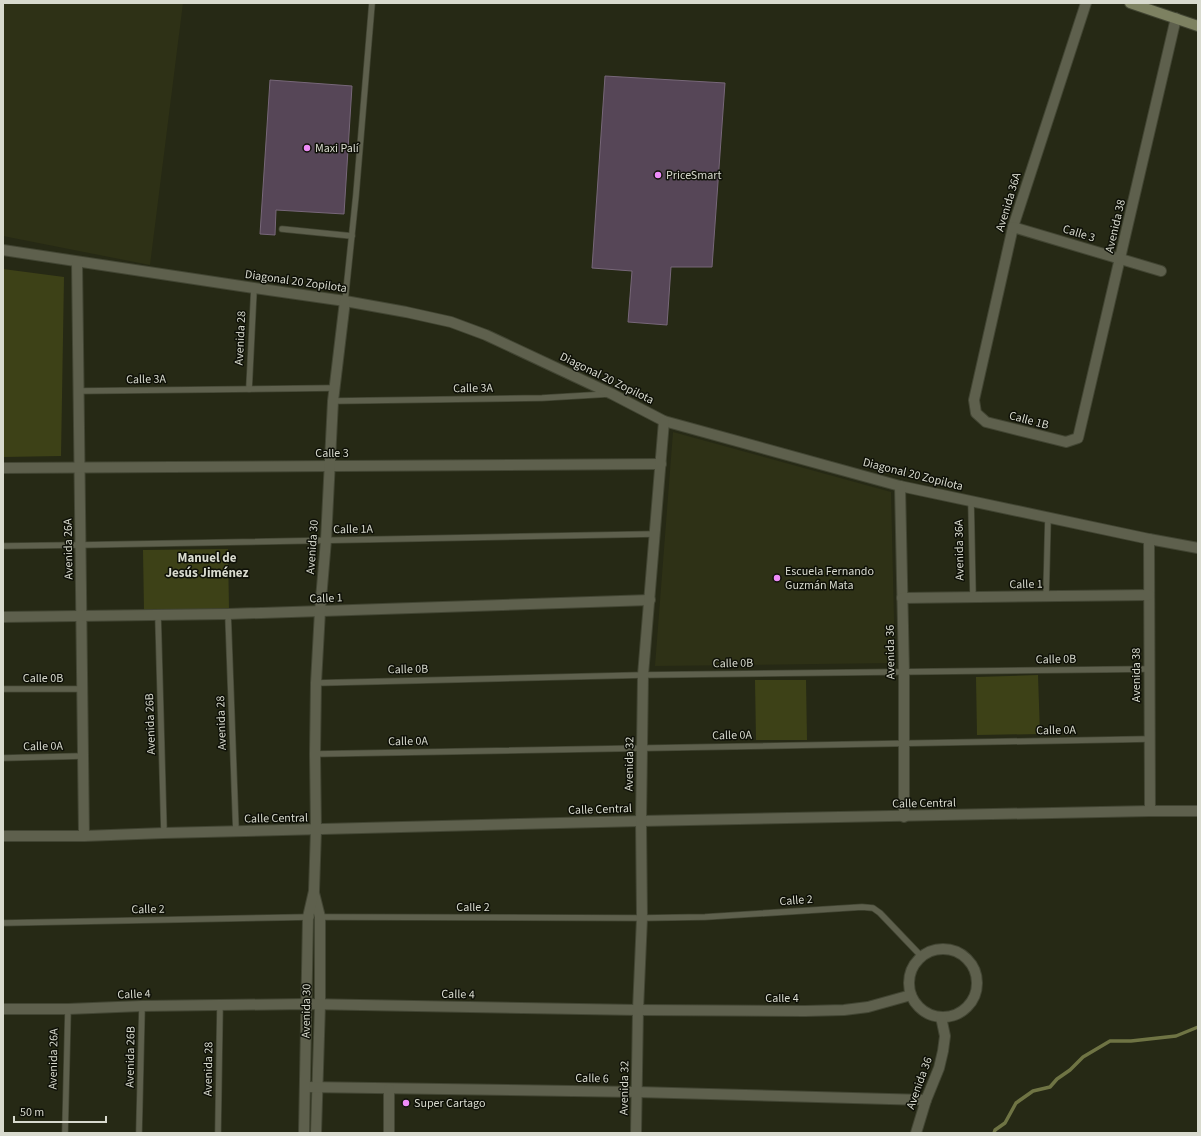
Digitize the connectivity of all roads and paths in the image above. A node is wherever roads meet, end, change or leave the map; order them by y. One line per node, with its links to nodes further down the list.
1 (372, 3): 8 (lane)
2 (1086, 3): 6 (street, Avenida 36A)
3 (1130, 3): 4 (main road)
4 (1176, 18): 5 (main road); 10 (street, Avenida 38)
5 (1198, 26)
6 (1013, 227): 10 (street, Calle 3); 20 (street, Avenida 36A)
7 (282, 229): 8 (lane)
8 (352, 236): 14 (lane)
9 (3, 250): 11 (street, Diagonal 20 Zopilota)
10 (1120, 259): 12 (street, Calle 3); 22 (street, Avenida 38)
11 (77, 262): 13 (street, Diagonal 20 Zopilota); 17 (street, Avenida 26A)
12 (1161, 271)
13 (254, 288): 14 (street, Diagonal 20 Zopilota); 16 (lane, Avenida 28)
14 (345, 301): 15 (street, Avenida 30); 18 (street, Diagonal 20 Zopilota)
15 (335, 388): 16 (lane, Calle 3A); 19 (street, Avenida 30)
16 (249, 389): 17 (lane, Calle 3A)
17 (78, 392): 25 (street, Avenida 26A)
18 (612, 394): 19 (lane, Calle 3A); 21 (street, Diagonal 20 Zopilota)
19 (334, 401): 24 (street, Avenida 30)
20 (976, 413): 22 (street, Calle 1B)
21 (664, 421): 23 (street, Avenida 32); 27 (street, Diagonal 20 Zopilota)
22 (1078, 438)
23 (661, 464): 24 (street, Calle 3); 30 (street, Avenida 32)
24 (330, 466): 25 (street, Calle 3); 32 (street, Avenida 30)
25 (79, 467): 26 (street, Calle 3); 33 (street, Avenida 26A)
26 (3, 468)
27 (900, 486): 28 (street, Diagonal 20 Zopilota); 38 (street, Avenida 36)
28 (971, 501): 29 (street, Diagonal 20 Zopilota); 39 (lane, Avenida 36A)
29 (1048, 518): 31 (street, Diagonal 20 Zopilota); 37 (lane)
30 (655, 534): 32 (lane, Calle 1A); 40 (street, Avenida 32)
31 (1149, 539): 35 (street, Diagonal 20 Zopilota); 36 (street, Avenida 38)
32 (326, 540): 33 (lane, Calle 1A); 41 (street, Avenida 30)
33 (80, 545): 34 (lane, Calle 1A); 45 (street, Avenida 26A)
34 (3, 546)
35 (1198, 548)
36 (1149, 595): 37 (street, Calle 1); 46 (street, Avenida 38)
37 (1046, 596): 39 (street, Calle 1)
38 (902, 598): 39 (street, Calle 1); 47 (street, Avenida 36)
39 (973, 598)
40 (650, 600): 41 (street, Calle 1); 48 (street, Avenida 32)
41 (320, 611): 42 (street, Calle 1); 49 (street, Avenida 30)
42 (228, 614): 43 (street, Calle 1); 63 (lane, Avenida 28)
43 (158, 615): 45 (street, Calle 1); 64 (lane, Avenida 26B)
44 (3, 617): 45 (street, Calle 1)
45 (82, 617): 51 (street, Avenida 26A)
46 (1149, 669): 47 (lane, Calle 0B); 52 (street, Avenida 38)
47 (904, 672): 48 (lane, Calle 0B); 53 (street, Avenida 36)
48 (643, 675): 49 (lane, Calle 0B); 54 (street, Avenida 32)
49 (316, 682): 55 (street, Avenida 30)
50 (3, 689): 51 (lane, Calle 0B)
51 (82, 689): 56 (street, Avenida 26A)
52 (1150, 739): 53 (lane, Calle 0A); 58 (street, Avenida 38)
53 (904, 744): 54 (lane, Calle 0A); 60 (street, Avenida 36)
54 (642, 748): 55 (lane, Calle 0A); 61 (street, Avenida 32)
55 (315, 754): 62 (street, Avenida 30)
56 (83, 756): 57 (lane, Calle 0A); 66 (street, Avenida 26A)
57 (3, 758)
58 (1150, 811): 59 (street, Calle Central); 60 (street, Calle Central)
59 (1198, 811)
60 (904, 817): 61 (street, Calle Central)
61 (641, 821): 62 (street, Calle Central); 70 (street, Avenida 32)
62 (316, 830): 63 (street, Calle Central); 67 (street, Avenida 30)
63 (236, 832): 64 (street, Calle Central)
64 (164, 833): 66 (street, Calle Central)
65 (3, 836): 66 (street, Calle Central)
66 (84, 836)
67 (314, 891): 68 (street, Avenida 30); 69 (street, Avenida 30)
68 (308, 917): 69 (lane, Calle 2); 71 (lane, Calle 2); 74 (street, Avenida 30)
69 (320, 917): 70 (lane, Calle 2); 75 (street, Avenida 30)
70 (642, 918): 72 (lane, Calle 2); 80 (street, Avenida 32)
71 (3, 923)
72 (922, 957): 73 (street); 81 (street)
73 (911, 995): 80 (street, Calle 4); 81 (street)
74 (307, 1004): 75 (street, Calle 4); 76 (street, Calle 4); 82 (street, Avenida 30)
75 (320, 1004): 80 (street, Calle 4); 83 (street, Avenida 30)
76 (220, 1005): 77 (street, Calle 4); 89 (lane, Avenida 28)
77 (142, 1006): 79 (street, Calle 4); 88 (lane, Avenida 26B)
78 (3, 1009): 79 (street, Calle 4)
79 (68, 1009): 87 (lane, Avenida 26A)
80 (638, 1010): 85 (street, Avenida 32)
81 (941, 1017): 86 (street, Avenida 36)
82 (306, 1087): 83 (street, Calle 6); 90 (street, Avenida 30)
83 (317, 1087): 84 (street, Calle 6); 91 (street, Avenida 30)
84 (389, 1088): 85 (street, Calle 6); 92 (street)
85 (637, 1092): 86 (street, Calle 6); 93 (street, Avenida 32)
86 (926, 1100): 94 (street, Avenida 36)
87 (65, 1133)
88 (139, 1133)
89 (218, 1133)
90 (304, 1133)
91 (316, 1133)
92 (389, 1133)
93 (636, 1133)
94 (916, 1133)

